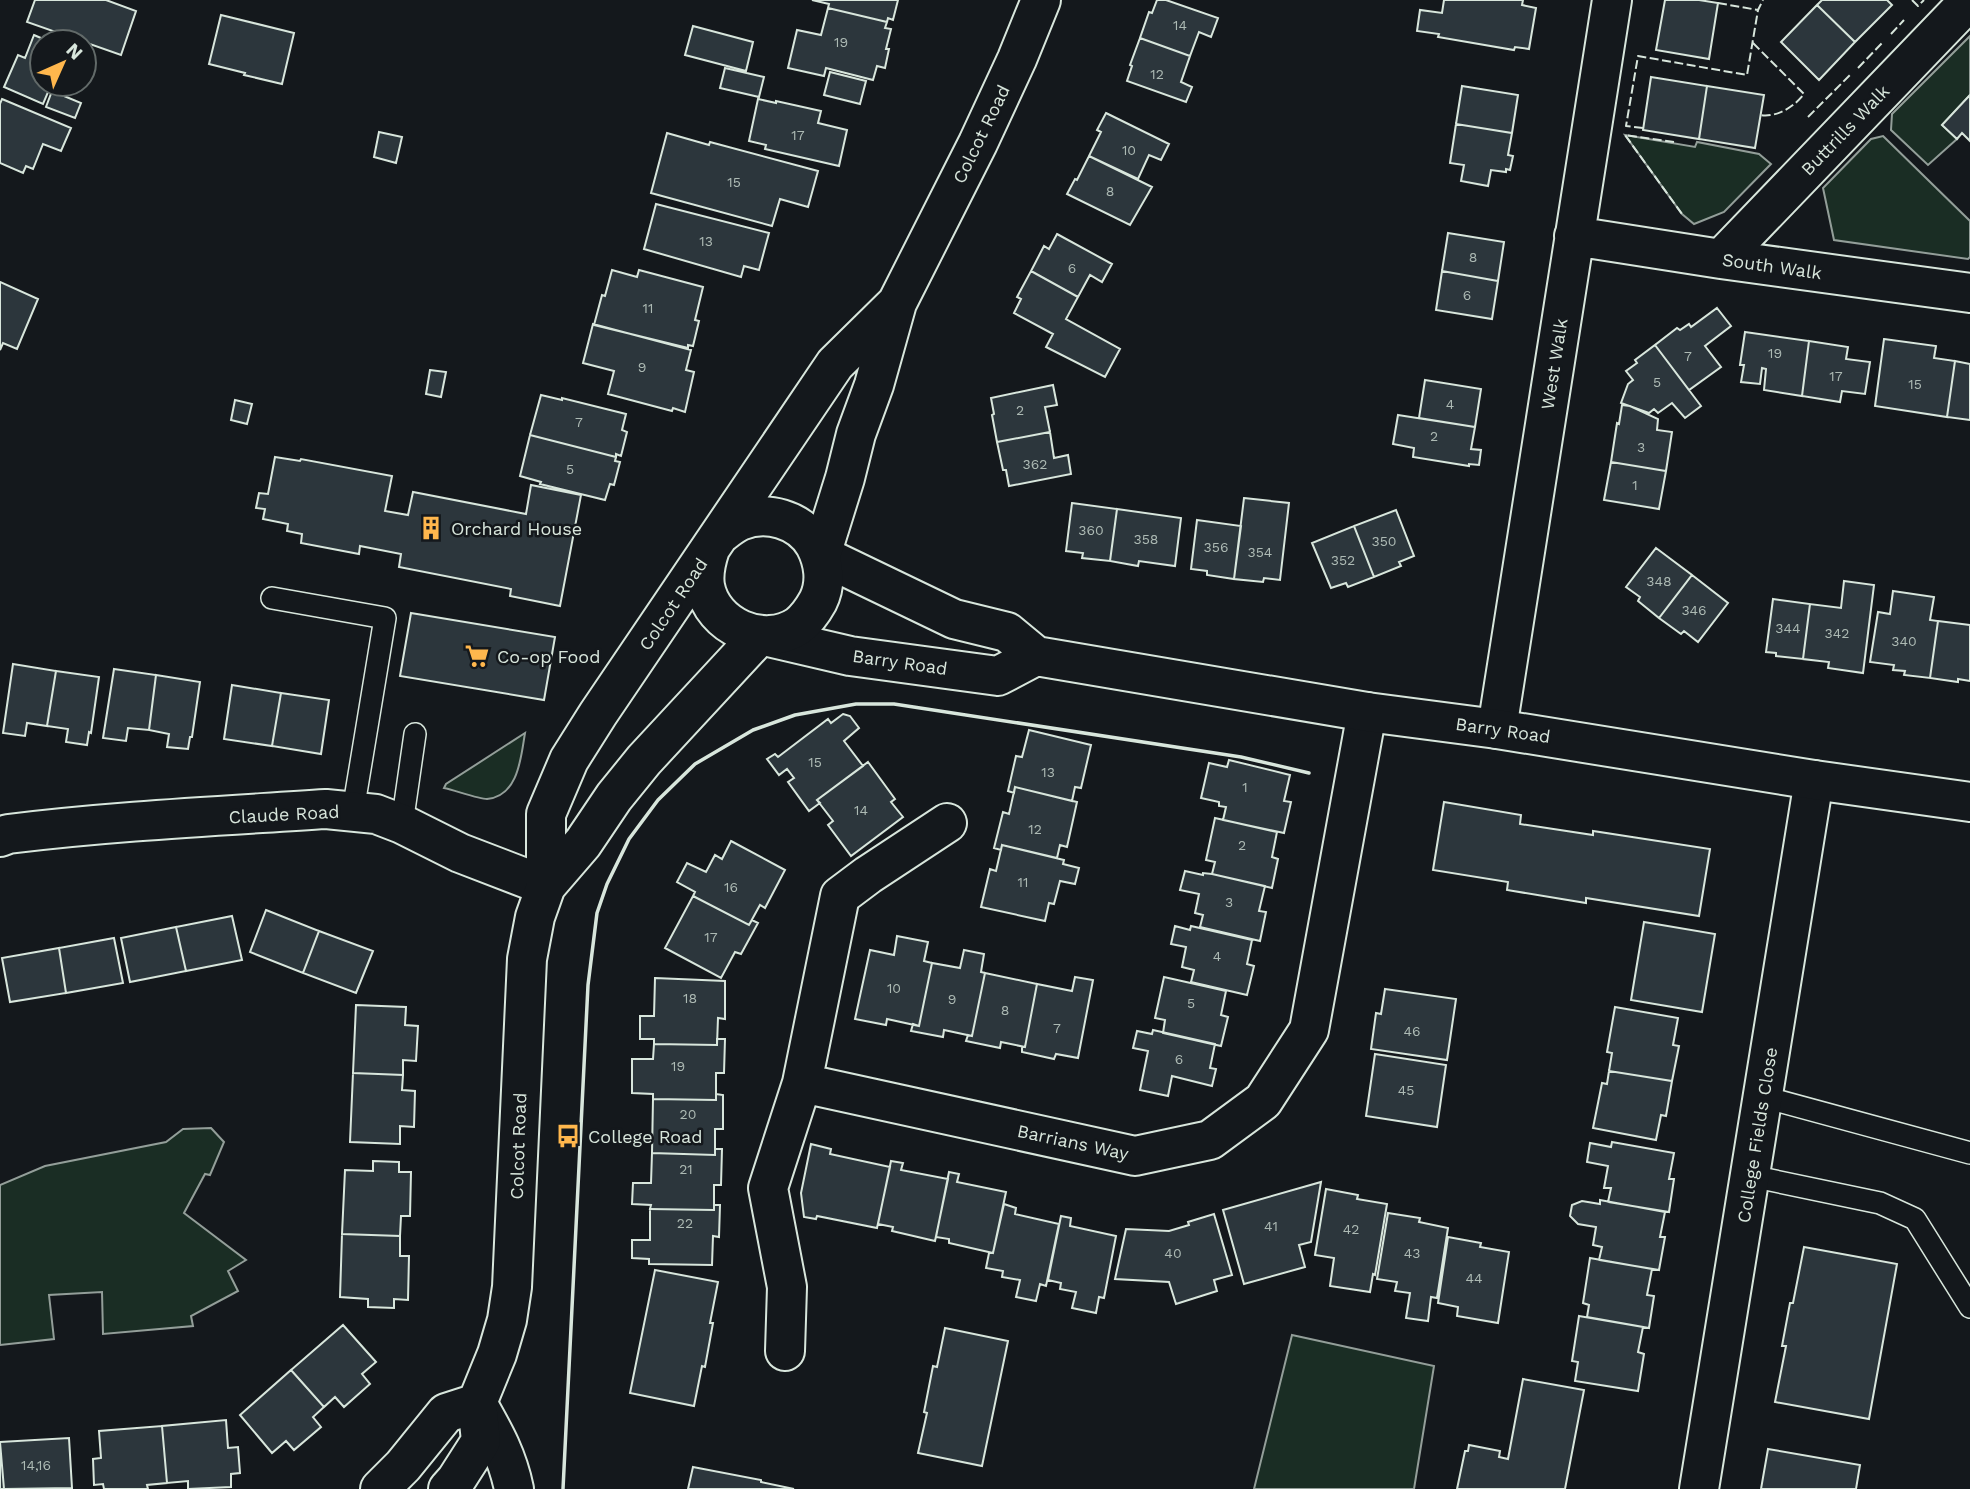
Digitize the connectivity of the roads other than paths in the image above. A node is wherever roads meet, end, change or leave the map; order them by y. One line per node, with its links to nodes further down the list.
1 (1041, 0): 7 (street, Colcot Road)
2 (1612, 0): 4 (street, West Walk)
3 (1970, 0): 5 (street, Buttrills Walk)
4 (1574, 236): 5 (street, South Walk); 14 (street, West Walk)
5 (1721, 259): 6 (street, South Walk)
6 (1970, 293)
7 (897, 303): 8 (street, Colcot Road); 9 (street, Colcot Road)
8 (716, 541): 9 (street, Colcot Road); 11 (street, Colcot Road); 22 (street, Colcot Road)
9 (821, 555): 11 (street, Colcot Road); 12 (street)
10 (272, 598): 18 (lane)
11 (760, 635): 12 (street, Barry Road); 22 (street, Colcot Road)
12 (1036, 656): 13 (street, Barry Road)
13 (1367, 712): 14 (street, Barry Road); 23 (street, Barrians Way)
14 (1497, 729): 16 (street, Barry Road)
15 (415, 734): 20 (lane)
16 (1814, 780): 17 (street, Barry Road); 24 (street, College Fields Close)
17 (1970, 802)
18 (353, 811): 20 (street, Claude Road); 21 (street, Claude Road)
19 (947, 823): 23 (street)
20 (402, 824): 22 (street, Claude Road)
21 (3, 834)
22 (545, 886): 29 (street, Colcot Road)
23 (802, 1083): 28 (street)
24 (1764, 1097): 25 (lane); 26 (street, College Fields Close)
25 (1970, 1153)
26 (1751, 1176): 27 (lane); 33 (street, College Fields Close)
27 (1970, 1307)
28 (785, 1351)
29 (477, 1403): 30 (street); 31 (street); 32 (street)
30 (380, 1489)
31 (448, 1489)
32 (514, 1489)
33 (1699, 1489)

